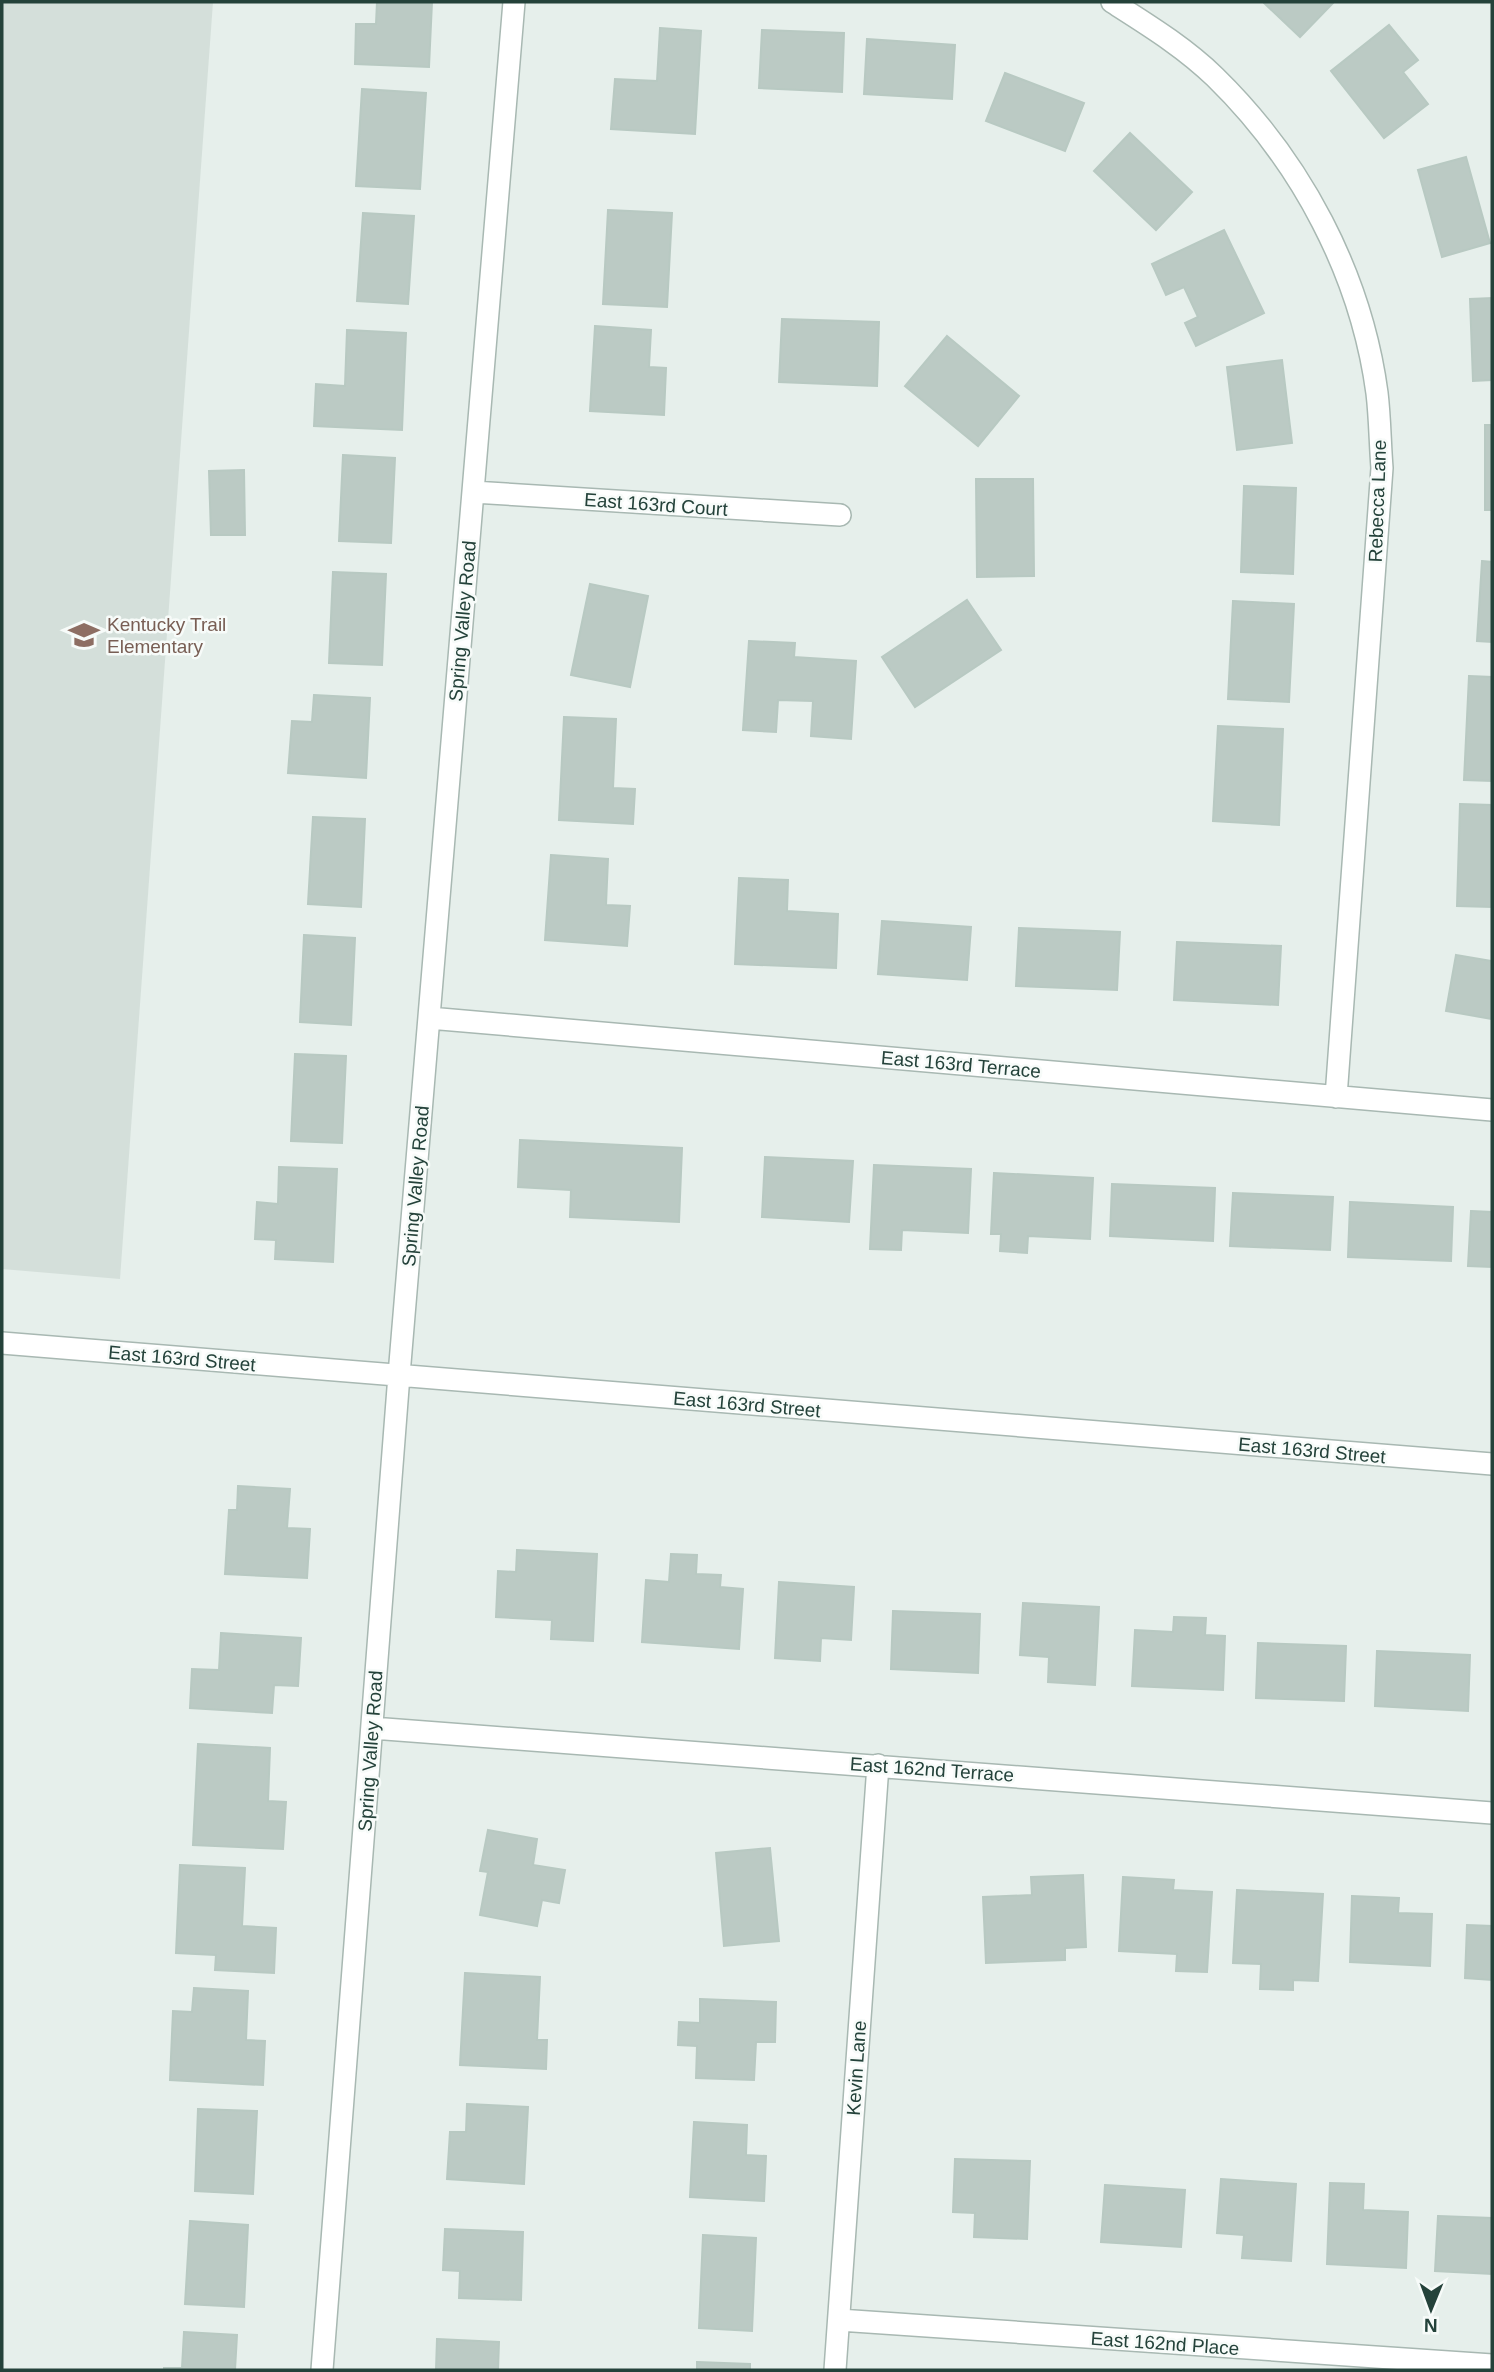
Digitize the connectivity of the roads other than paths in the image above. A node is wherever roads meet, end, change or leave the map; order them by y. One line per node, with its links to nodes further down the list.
1 (514, 2): 3 (street, Spring Valley Road)
2 (1112, 2): 6 (street, Rebecca Lane)
3 (473, 492): 4 (street, East 163rd Court); 5 (street, Spring Valley Road)
4 (840, 515)
5 (429, 1018): 6 (street, East 163rd Terrace); 9 (street, Spring Valley Road)
6 (1336, 1097): 7 (street, East 163rd Terrace)
7 (1492, 1110)
8 (2, 1343): 9 (street, East 163rd Street)
9 (399, 1375): 10 (street, East 163rd Street); 11 (street, Spring Valley Road)
10 (1492, 1464)
11 (372, 1728): 12 (street, East 162nd Terrace); 16 (street, Spring Valley Road)
12 (878, 1765): 13 (street, East 162nd Terrace); 14 (street, Kevin Lane)
13 (1492, 1813)
14 (839, 2320): 15 (street, East 162nd Place); 17 (street, Kevin Lane)
15 (1492, 2365)
16 (322, 2370)
17 (835, 2370)

